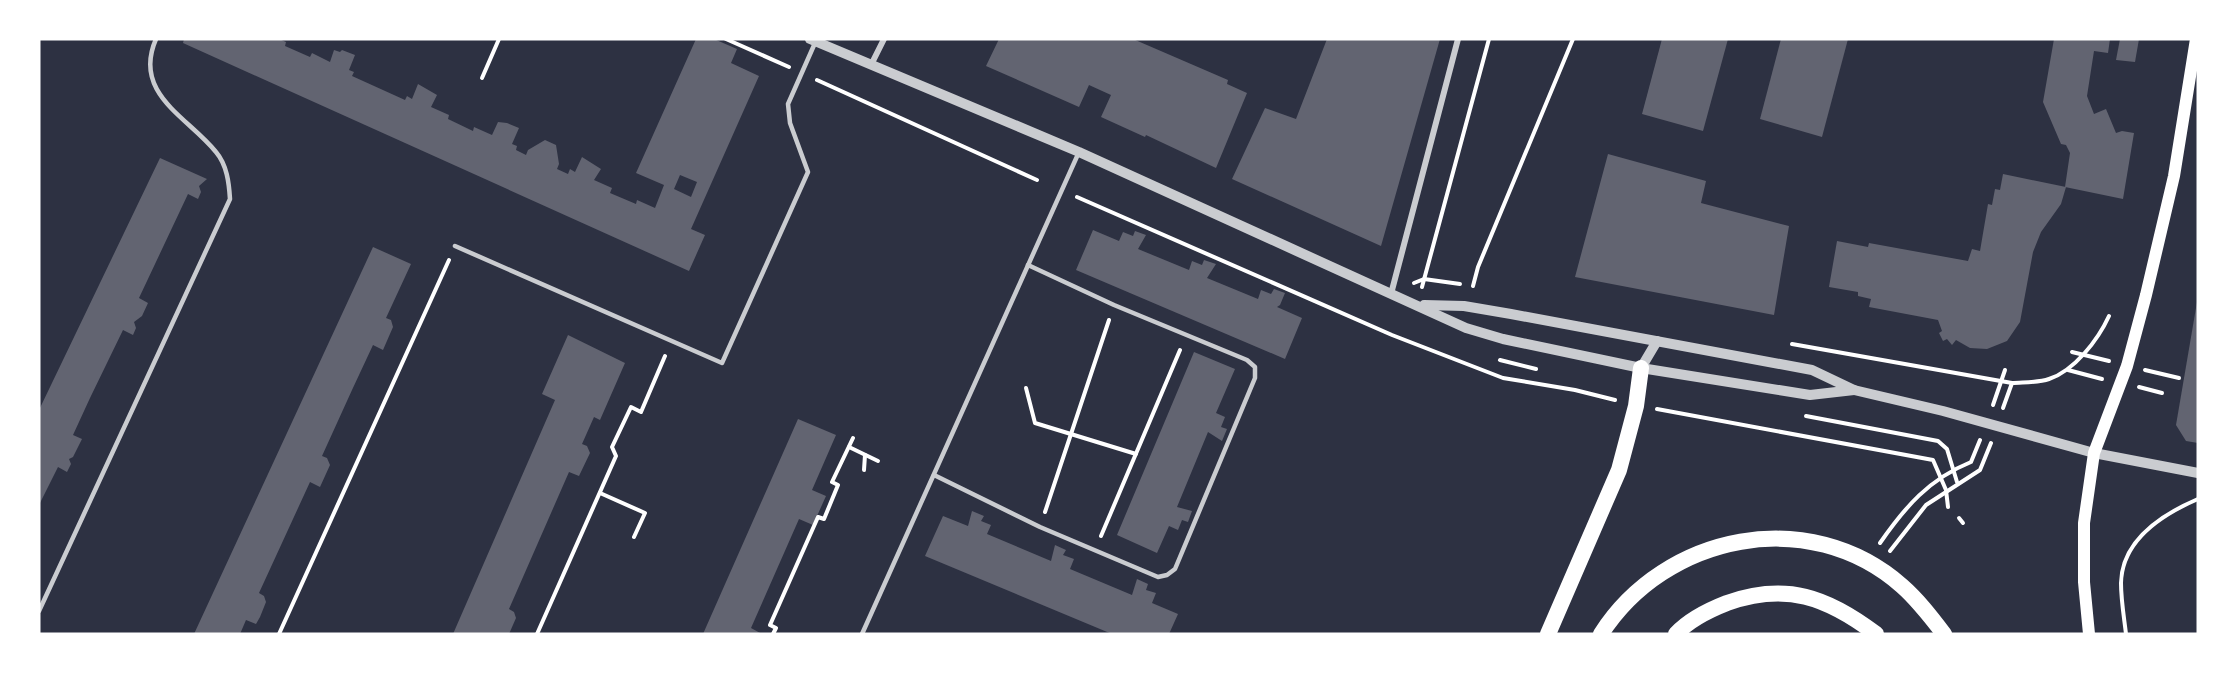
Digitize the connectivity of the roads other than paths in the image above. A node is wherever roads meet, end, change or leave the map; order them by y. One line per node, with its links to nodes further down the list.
1 (156, 39): 18 (lane)
2 (884, 39): 6 (street)
3 (1458, 39): 10 (street)
4 (2196, 39): 15 (main road)
5 (813, 40): 6 (street); 8 (lane)
6 (871, 66): 7 (street)
7 (1079, 152): 9 (lane); 10 (street)
8 (455, 246)
9 (1028, 265): 17 (lane); 17 (lane)
10 (1391, 294): 11 (street)
11 (1417, 305): 12 (street); 13 (street)
12 (1657, 341): 13 (street); 14 (street)
13 (1641, 368): 14 (street); 20 (highway)
14 (1854, 390): 15 (street)
15 (2094, 453): 16 (street); 25 (main road)
16 (2198, 473)
17 (934, 475): 19 (lane)
18 (39, 611)
19 (862, 634)
20 (1548, 634)
21 (1601, 634): 24 (highway)
22 (1676, 634): 23 (highway)
23 (1876, 634)
24 (1944, 634)
25 (2089, 634)

